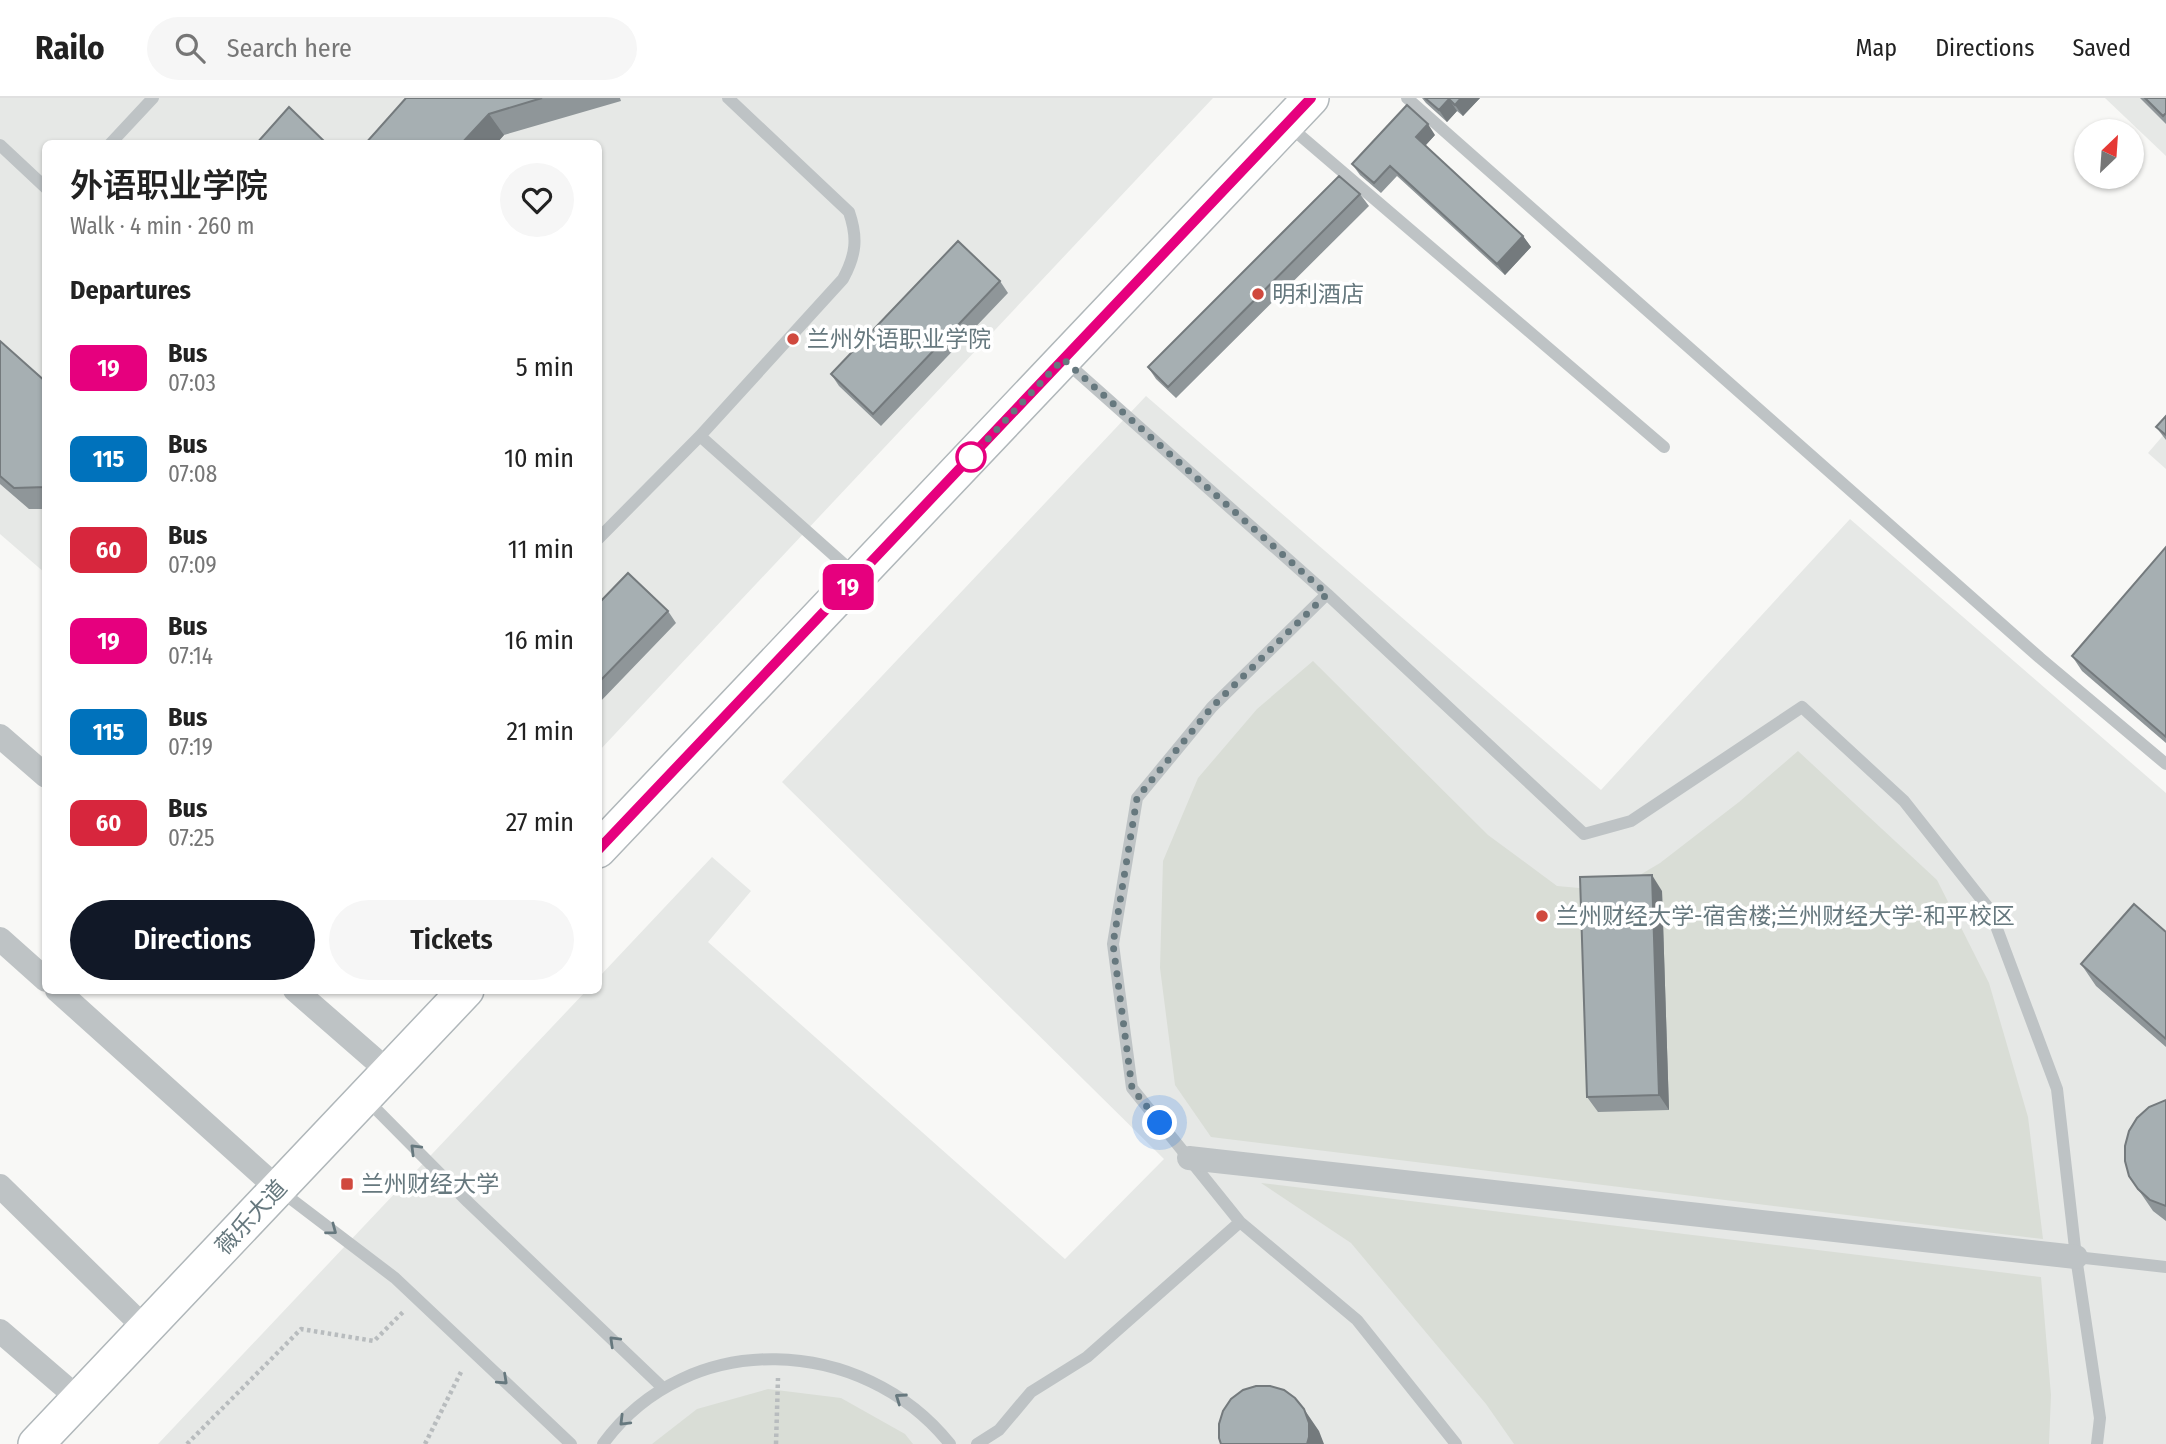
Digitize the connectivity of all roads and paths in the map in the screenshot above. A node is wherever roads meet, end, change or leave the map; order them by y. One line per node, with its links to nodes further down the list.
1 (153, 98): 6 (lane)
2 (728, 98): 10 (lane)
3 (1311, 98): 5 (main road)
4 (1406, 98): 16 (lane)
5 (1286, 124): 9 (main road); 11 (lane)
6 (114, 140)
7 (0, 145): 8 (lane)
8 (42, 184)
9 (1063, 359): 13 (main road); 14 (lane)
10 (700, 436): 12 (lane); 13 (lane)
11 (1664, 447)
12 (602, 535)
13 (858, 576): 18 (main road)
14 (1327, 594): 26 (lane); 30 (lane)
15 (0, 736): 17 (street)
16 (2166, 764)
17 (42, 773)
18 (602, 846)
19 (0, 939): 20 (street)
20 (42, 976)
21 (61, 994): 28 (street)
22 (300, 994): 24 (street)
23 (462, 994): 24 (main road, 薇乐大道)
24 (389, 1072): 25 (main road, 薇乐大道)
25 (365, 1097): 28 (main road, 薇乐大道); 37 (lane, one-way to 25)
26 (1189, 1158): 29 (lane); 30 (street)
27 (0, 1186): 33 (street)
28 (278, 1189): 32 (lane, one-way to 32); 33 (main road, 薇乐大道)
29 (1240, 1222): 46 (lane); 47 (lane)
30 (2076, 1257): 31 (lane); 48 (lane)
31 (2166, 1267)
32 (416, 1299): 35 (lane); 40 (path)
33 (146, 1329): 38 (main road, 薇乐大道)
34 (0, 1331): 38 (street)
35 (472, 1351): 41 (path); 42 (lane, one-way to 42)
36 (778, 1359): 37 (lane); 44 (path); 45 (lane, one-way to 36)
37 (663, 1388): 43 (lane, one-way to 43)
38 (79, 1399): 39 (main road, 薇乐大道)
39 (36, 1444)
40 (187, 1444)
41 (425, 1444)
42 (571, 1444)
43 (603, 1444)
44 (776, 1444)
45 (950, 1444)
46 (977, 1444)
47 (1457, 1444)
48 (2097, 1444)

